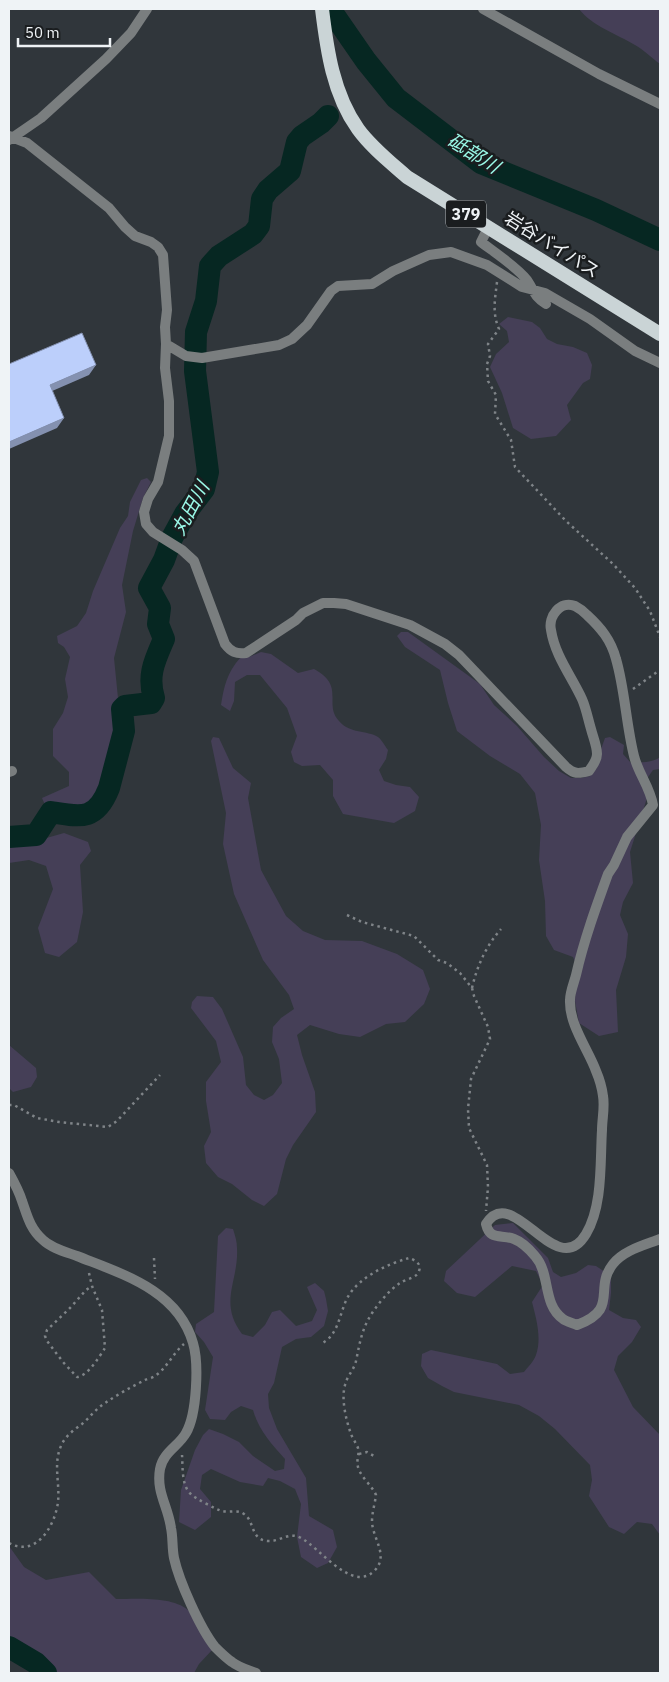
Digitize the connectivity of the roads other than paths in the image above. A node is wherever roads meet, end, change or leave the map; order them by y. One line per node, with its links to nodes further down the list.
1 (147, 9): 5 (street)
2 (322, 9): 6 (highway, 岩谷バイパス / 379)
3 (483, 9): 4 (street)
4 (660, 104)
5 (10, 138): 10 (street)
6 (488, 228): 7 (street); 9 (highway, 岩谷バイパス / 379)
7 (531, 289): 8 (street); 10 (street); 11 (street)
8 (546, 304)
9 (660, 334)
10 (166, 344): 13 (street)
11 (660, 363)
12 (9, 1174): 14 (street)
13 (660, 1239)
14 (256, 1673)

